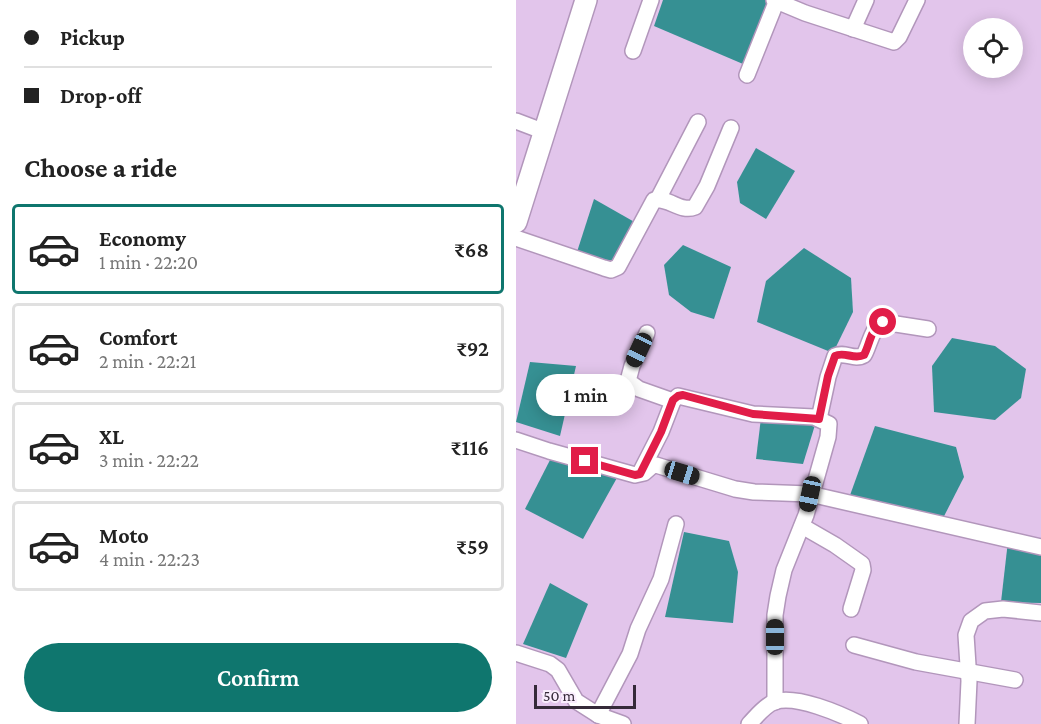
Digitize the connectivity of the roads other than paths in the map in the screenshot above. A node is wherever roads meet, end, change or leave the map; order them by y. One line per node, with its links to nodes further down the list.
1 (586, 0): 12 (main road)
2 (651, 0): 7 (street)
3 (776, 0): 6 (street); 8 (street)
4 (866, 0): 6 (street)
5 (916, 0): 6 (street)
6 (853, 29)
7 (633, 51)
8 (747, 75)
9 (516, 121): 12 (street)
10 (698, 122): 13 (street)
11 (731, 128): 13 (street)
12 (545, 132): 14 (main road)
13 (658, 199): 15 (street)
14 (516, 222)
15 (516, 238)
16 (928, 329): 19 (street)
17 (647, 333): 18 (street)
18 (673, 400): 19 (street); 21 (street)
19 (819, 419): 22 (street)
20 (516, 440): 21 (street)
21 (640, 474): 22 (street)
22 (810, 494): 24 (street); 25 (street)
23 (676, 524): 33 (street)
24 (802, 526): 26 (street); 32 (street)
25 (1041, 547)
26 (850, 609)
27 (1041, 613): 30 (street)
28 (854, 645): 30 (street)
29 (516, 653): 33 (street)
30 (969, 673): 31 (street); 38 (street)
31 (1015, 680)
32 (775, 702): 34 (street); 36 (street)
33 (598, 715): 35 (street)
34 (832, 718): 37 (street)
35 (621, 724)
36 (749, 724)
37 (860, 724)
38 (967, 724)

